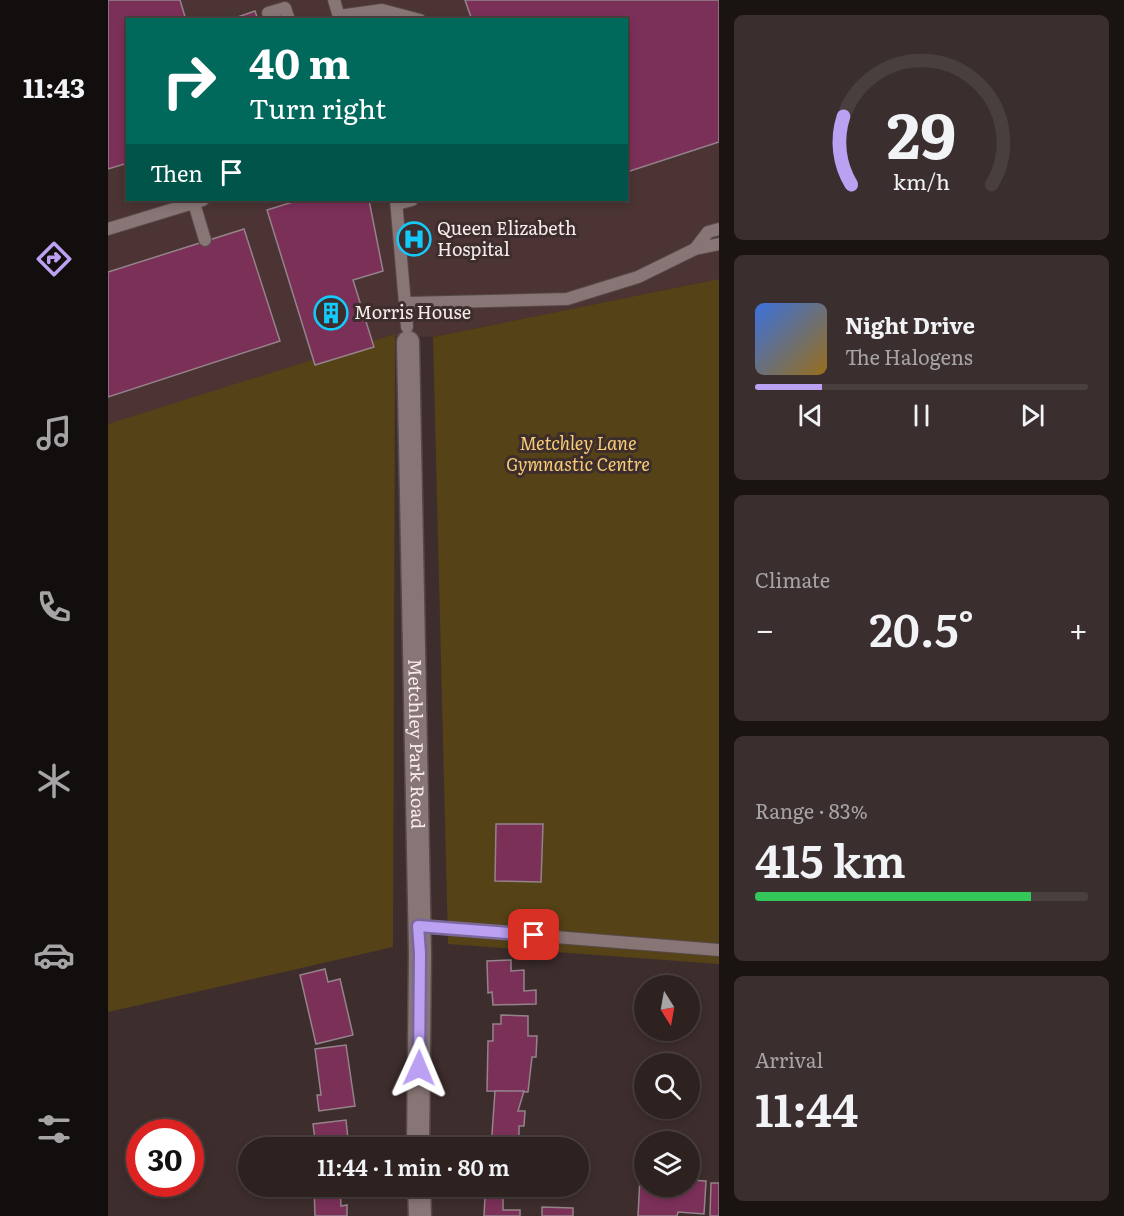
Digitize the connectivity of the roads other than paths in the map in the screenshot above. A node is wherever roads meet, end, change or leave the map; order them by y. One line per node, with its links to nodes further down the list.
1 (334, 0): 5 (lane)
2 (268, 13): 4 (lane)
3 (401, 17): 5 (lane)
4 (288, 18)
5 (340, 18)
6 (198, 201): 8 (lane); 10 (lane)
7 (396, 202): 13 (lane, Metchley Park Road)
8 (108, 229)
9 (719, 229): 12 (lane)
10 (205, 240)
11 (719, 244): 12 (lane)
12 (695, 249): 13 (lane)
13 (407, 303): 14 (lane, Metchley Park Road)
14 (407, 334): 15 (street, Metchley Park Road)
15 (418, 926): 16 (lane); 17 (street, Metchley Park Road)
16 (719, 950)
17 (418, 1137)
18 (419, 1197): 19 (street)
19 (420, 1216)

